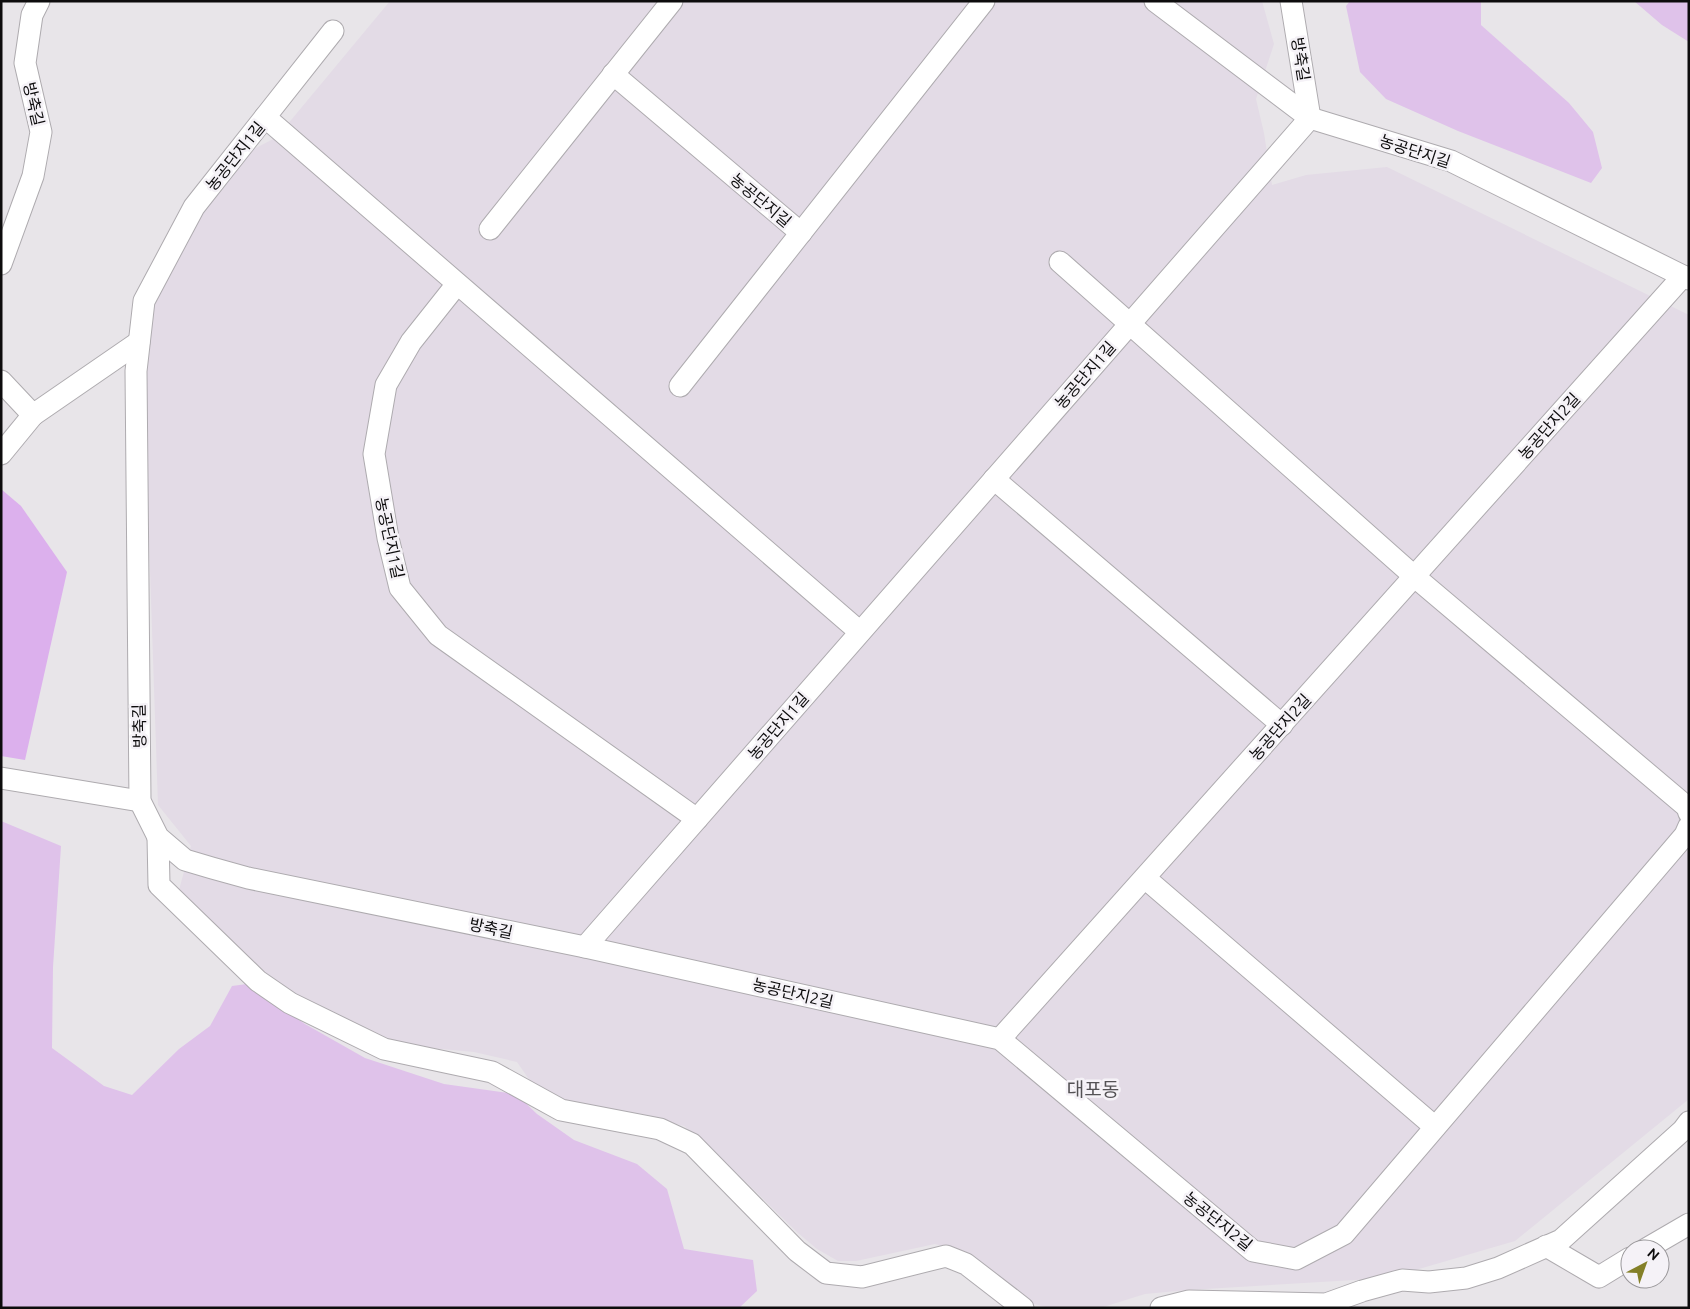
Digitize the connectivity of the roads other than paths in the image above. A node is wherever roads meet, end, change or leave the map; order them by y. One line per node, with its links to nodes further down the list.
1 (39, 1): 13 (street, 방축길)
2 (672, 1): 7 (street)
3 (984, 1): 11 (street, 농공단지길)
4 (1155, 1): 9 (street, 농공단지길)
5 (1291, 1): 9 (street, 방축길)
6 (333, 31): 8 (street)
7 (614, 74): 10 (street); 11 (street, 농공단지길)
8 (265, 118): 15 (street, 농공단지1길); 17 (street, 농공단지1길)
9 (1310, 118): 14 (street, 농공단지길); 16 (street, 농공단지1길)
10 (490, 229)
11 (801, 233): 19 (street)
12 (1060, 262): 16 (street)
13 (1, 264)
14 (1686, 278): 23 (street, 농공단지2길)
15 (457, 284): 24 (street, 농공단지1길); 29 (street, 농공단지1길)
16 (1130, 324): 22 (street, 농공단지1길); 23 (street)
17 (139, 342): 20 (street); 27 (street, 방축길)
18 (1, 381): 20 (street)
19 (680, 386)
20 (33, 415): 21 (street)
21 (1, 454)
22 (994, 479): 24 (street, 농공단지1길); 25 (street)
23 (1415, 576): 25 (street, 농공단지2길); 28 (street)
24 (860, 632): 29 (street, 농공단지1길)
25 (1282, 725): 32 (street, 농공단지2길)
26 (1, 778): 27 (street)
27 (140, 801): 31 (street, 방축길)
28 (1689, 813)
29 (697, 819): 33 (street, 농공단지1길)
30 (1689, 826): 36 (street, 농공단지2길)
31 (158, 837): 33 (street, 방축길); 41 (street)
32 (1145, 878): 34 (street, 농공단지2길); 36 (street)
33 (585, 947): 34 (street, 농공단지2길)
34 (1000, 1039): 36 (street, 농공단지2길)
35 (1689, 1122): 39 (street)
36 (1435, 1127)
37 (1689, 1224): 38 (street)
38 (1663, 1239)
39 (1546, 1246): 40 (street); 42 (street)
40 (1620, 1264)
41 (1023, 1308)
42 (1161, 1308)

